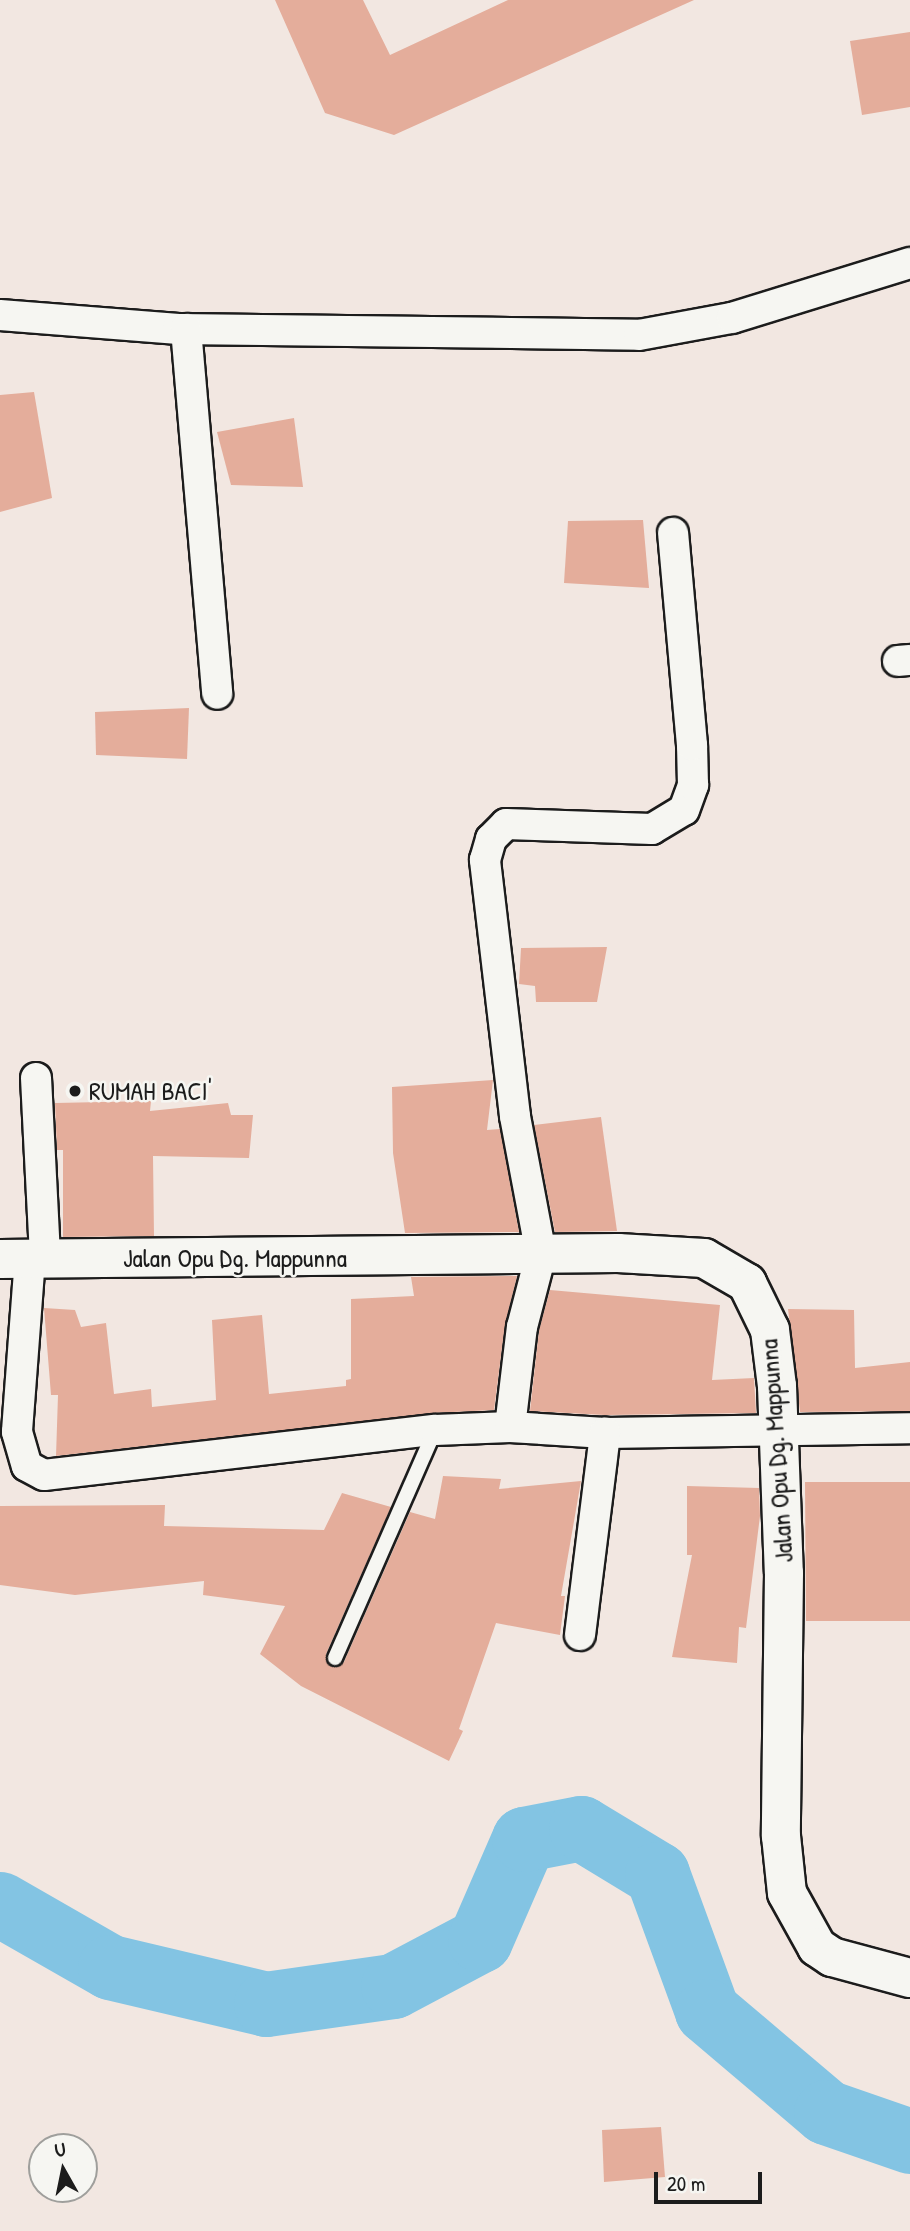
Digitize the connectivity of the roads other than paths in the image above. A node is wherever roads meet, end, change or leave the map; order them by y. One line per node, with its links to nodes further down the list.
1 (910, 263): 3 (street)
2 (0, 315): 3 (street)
3 (186, 329): 5 (street)
4 (673, 533): 7 (street)
5 (217, 694)
6 (36, 1078): 8 (street)
7 (541, 1254): 8 (street, Jalan Opu Dg. Mappunna); 9 (street); 12 (street, Jalan Opu Dg. Mappunna)
8 (25, 1259): 11 (street)
9 (510, 1427): 11 (street); 13 (street)
10 (910, 1428): 12 (street)
11 (435, 1430): 15 (lane)
12 (780, 1431): 13 (street); 16 (street, Jalan Opu Dg. Mappunna)
13 (605, 1433): 14 (street)
14 (580, 1635)
15 (335, 1658)
16 (910, 1978)

